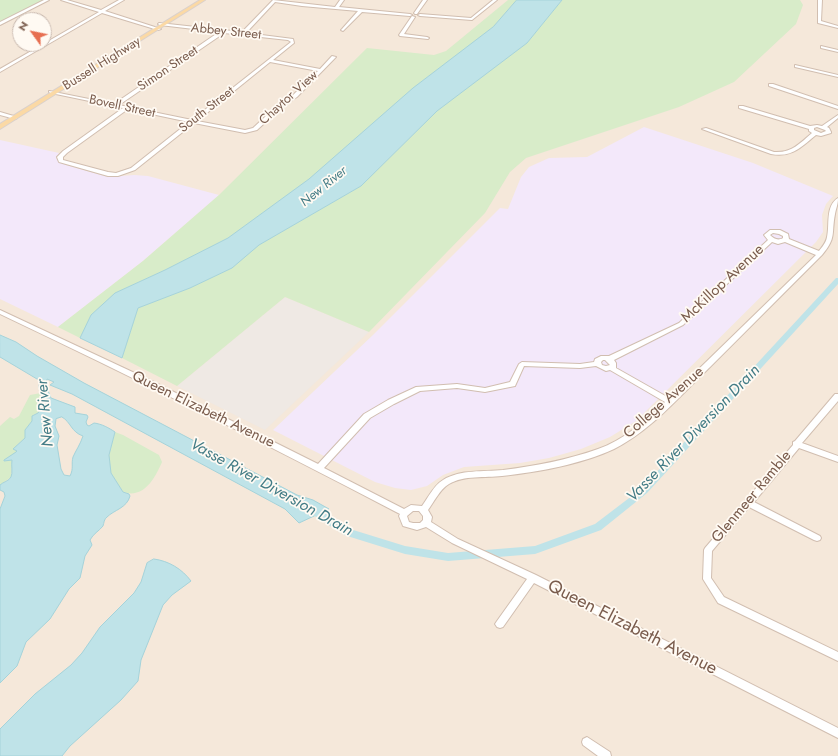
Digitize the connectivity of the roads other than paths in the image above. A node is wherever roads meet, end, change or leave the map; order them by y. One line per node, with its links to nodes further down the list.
1 (47, 0): 15 (street)
2 (63, 0): 13 (street, Abbey Street)
3 (122, 0): 13 (street)
4 (198, 0): 16 (main road, Bussell Highway)
5 (203, 0): 16 (main road, Bussell Highway)
6 (275, 0): 11 (street); 20 (street)
7 (342, 0): 11 (street)
8 (424, 0): 14 (street)
9 (495, 0): 14 (street)
10 (820, 0): 17 (street)
11 (336, 8): 12 (street)
12 (361, 10): 14 (street); 18 (street)
13 (104, 12): 16 (street, Abbey Street); 28 (street)
14 (415, 15): 21 (street)
15 (0, 24)
16 (160, 26): 19 (street, Abbey Street); 32 (main road, Bussell Highway)
17 (838, 26)
18 (343, 30)
19 (222, 32): 20 (street, Abbey Street); 33 (street, Simon Street)
20 (243, 34): 22 (street, Abbey Street)
21 (427, 38)
22 (292, 40): 26 (street, South Street)
23 (822, 47): 24 (street)
24 (838, 51)
25 (334, 57): 29 (street, Chaytor View)
26 (270, 61): 29 (street); 40 (street, South Street)
27 (797, 66): 30 (street)
28 (0, 70)
29 (320, 70): 40 (street, Chaytor View)
30 (838, 76)
31 (771, 85): 36 (street)
32 (53, 92): 33 (street, Bovell Street); 39 (main road, Bussell Highway)
33 (115, 105): 35 (street, Bovell Street)
34 (741, 107): 45 (street)
35 (127, 108): 40 (street, Bovell Street); 46 (street, Simon Street)
36 (838, 108)
37 (0, 113): 39 (street)
38 (838, 116): 43 (street)
39 (12, 118): 41 (main road, Bussell Highway); 42 (main road, Bussell Highway)
40 (194, 121): 46 (street, South Street)
41 (0, 123)
42 (0, 127)
43 (824, 127): 45 (street); 45 (street)
44 (704, 129): 45 (street)
45 (813, 130)
46 (116, 175)
47 (838, 200): 50 (street, College Avenue)
48 (772, 240): 49 (street); 49 (street, McKillop Avenue); 52 (street, McKillop Avenue)
49 (785, 240): 50 (street)
50 (820, 254): 56 (street, College Avenue)
51 (0, 312): 59 (street, Queen Elizabeth Avenue)
52 (610, 359): 53 (street, McKillop Avenue); 54 (street)
53 (597, 364): 54 (street); 59 (street)
54 (611, 368): 56 (street)
55 (838, 396): 57 (street, Glenmeer Ramble)
56 (670, 402): 61 (street, College Avenue)
57 (796, 444): 58 (street); 60 (street, Glenmeer Ramble)
58 (838, 459)
59 (319, 468): 62 (street, Queen Elizabeth Avenue)
60 (749, 503): 64 (street); 67 (street, Glenmeer Ramble)
61 (424, 510): 62 (street); 63 (street)
62 (405, 513): 63 (street)
63 (426, 524): 65 (street, Queen Elizabeth Avenue)
64 (817, 538)
65 (533, 578): 66 (street); 68 (street, Queen Elizabeth Avenue)
66 (500, 624)
67 (838, 657)
68 (838, 733)
69 (587, 742): 70 (street)
70 (606, 756)

